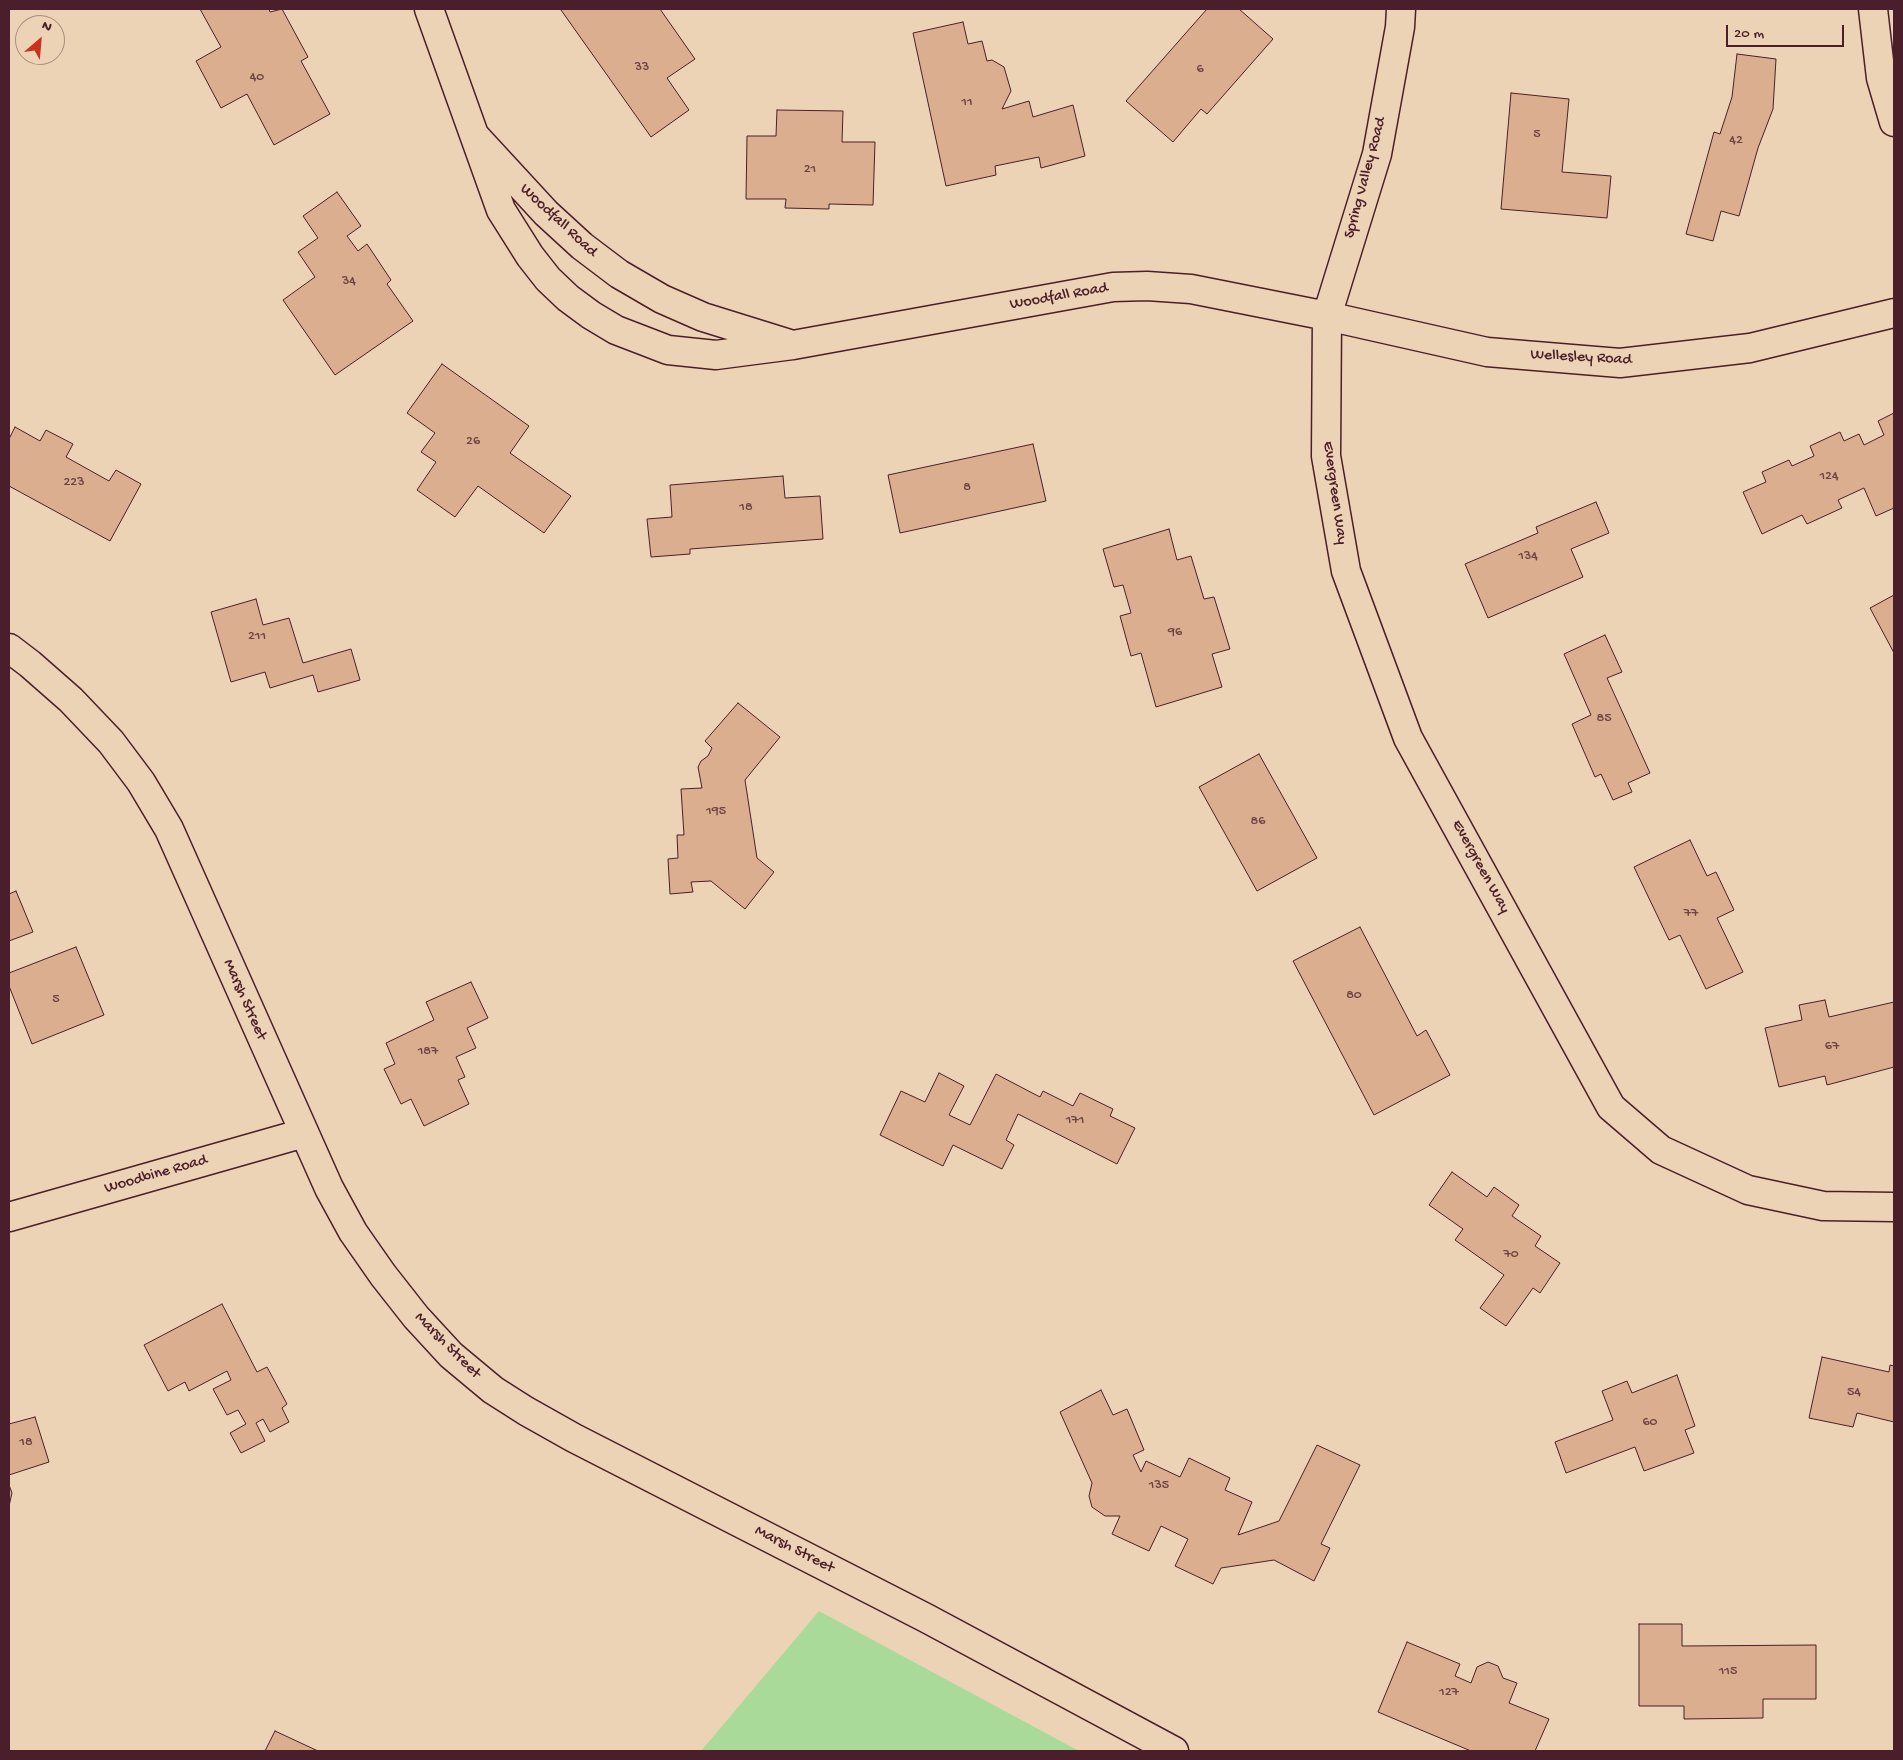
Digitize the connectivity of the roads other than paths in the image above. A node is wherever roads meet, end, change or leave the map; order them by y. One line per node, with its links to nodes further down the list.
1 (429, 9): 5 (street, Woodfall Road)
2 (1401, 9): 7 (street, Spring Valley Road)
3 (1873, 9): 4 (street)
4 (1894, 122)
5 (475, 136): 8 (street, Woodfall Road); 8 (street, Woodfall Road)
6 (1894, 313): 7 (street, Wellesley Road)
7 (1327, 316): 8 (street, Woodfall Road); 11 (street, Evergreen Way)
8 (792, 345)
9 (9, 648): 10 (street, Marsh Street)
10 (304, 1133): 12 (street, Woodbine Road); 13 (street, Marsh Street)
11 (1894, 1207)
12 (9, 1217)
13 (1174, 1751)

